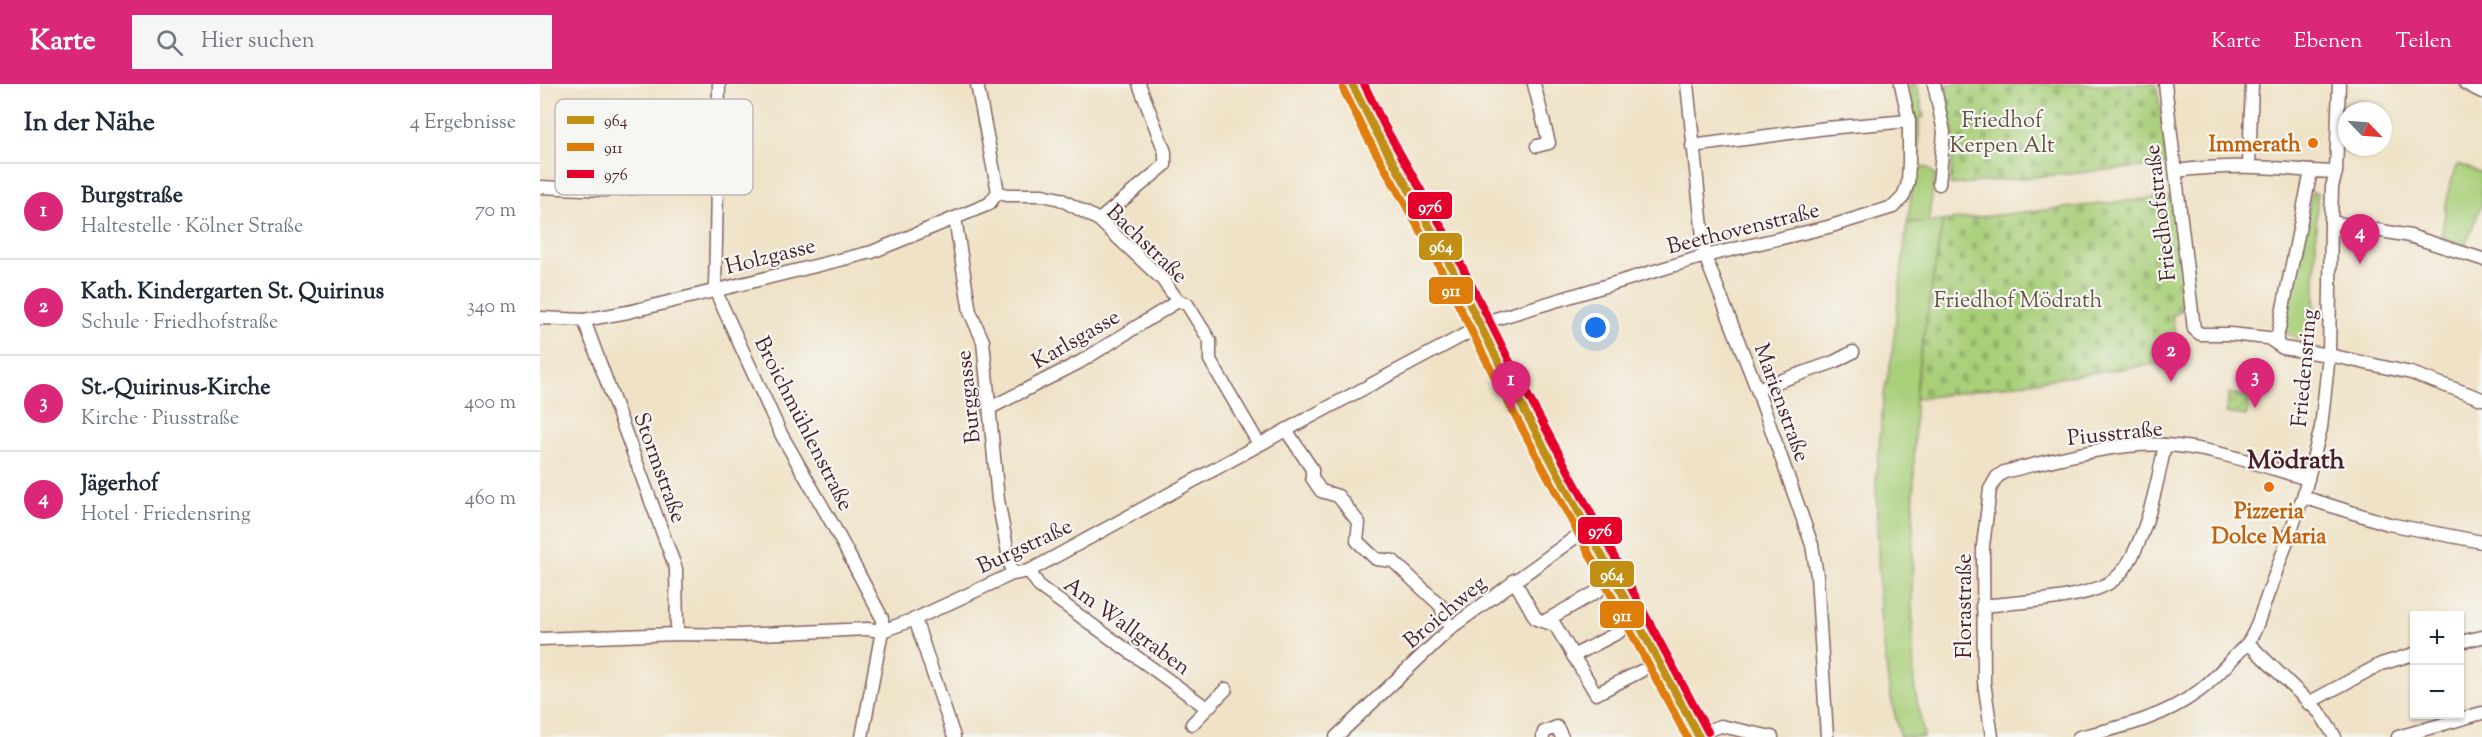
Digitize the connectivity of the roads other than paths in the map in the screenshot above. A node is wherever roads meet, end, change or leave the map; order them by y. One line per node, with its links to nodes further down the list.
1 (719, 84): 14 (street, Broichmühlenstraße)
2 (977, 84): 25 (street)
3 (1138, 84): 28 (street)
4 (1352, 84): 36 (main road)
5 (1534, 84): 16 (street)
6 (1687, 84): 17 (street, Marienstraße)
7 (1901, 84): 15 (street, Beethovenstraße)
8 (1934, 84): 22 (street)
9 (2165, 84): 19 (street, Friedhofstraße)
10 (2252, 84): 18 (street)
11 (2339, 84): 21 (street, Friedensring)
12 (2466, 84): 13 (street)
13 (2482, 92)
14 (719, 99)
15 (1908, 121): 17 (street); 30 (street, Beethovenstraße)
16 (1538, 146)
17 (1692, 146): 30 (street, Marienstraße)
18 (2249, 165): 19 (street); 20 (street)
19 (2176, 171): 37 (street, Friedhofstraße)
20 (2311, 171): 21 (street); 37 (street, Friedensring)
21 (2336, 172): 29 (street, Friedensring)
22 (1939, 184)
23 (540, 187): 24 (street)
24 (555, 188)
25 (998, 192): 27 (street, Holzgasse); 28 (street, Bachstraße)
26 (717, 195): 32 (street, Broichmühlenstraße)
27 (954, 218): 32 (street, Holzgasse); 42 (street, Burggasse)
28 (1099, 220): 33 (street, Bachstraße)
29 (2331, 222): 31 (street); 39 (street, Friedensring)
30 (1705, 256): 36 (street, Beethovenstraße); 40 (street, Marienstraße)
31 (2482, 259)
32 (716, 290): 35 (street, Holzgasse); 59 (street, Broichmühlenstraße)
33 (1178, 301): 42 (street, Karlsgasse); 44 (street, Bachstraße)
34 (540, 318): 35 (street, Holzgasse)
35 (584, 320): 61 (street, Stormstraße)
36 (1481, 328): 43 (street, Burgstraße); 49 (main road)
37 (2276, 343): 39 (street)
38 (1853, 352): 40 (street)
39 (2329, 355): 41 (street); 47 (street, Friedensring)
40 (1756, 389): 81 (street, Marienstraße)
41 (2482, 399)
42 (990, 408): 52 (street, Burggasse)
43 (1286, 430): 44 (street, Burgstraße); 58 (street)
44 (1259, 444): 51 (street, Burgstraße)
45 (2165, 445): 46 (street, Piusstraße); 47 (street, Piusstraße); 55 (street)
46 (1997, 477): 55 (street, Florastraße)
47 (2308, 479): 48 (street, Friedensring)
48 (2303, 497): 50 (street); 65 (street, Friedensring)
49 (1588, 528): 53 (street, Broichweg); 74 (main road)
50 (2482, 542)
51 (1029, 571): 52 (street, Burgstraße); 71 (street, Am Wallgraben)
52 (1012, 574): 56 (street, Burgstraße)
53 (1514, 580): 57 (street); 58 (street, Broichweg)
54 (1598, 591): 57 (street)
55 (1982, 606): 82 (street, Florastraße)
56 (915, 619): 59 (street, Burgstraße); 76 (street)
57 (1545, 621): 67 (street)
58 (1452, 627): 77 (street, Broichweg)
59 (882, 631): 61 (street, Burgstraße); 75 (street, Broichmühlenstraße)
60 (1619, 632): 67 (street)
61 (677, 634): 63 (street, Burgstraße)
62 (2482, 637): 64 (street)
63 (540, 640)
64 (2464, 641)
65 (2248, 643): 70 (street); 83 (street)
66 (2410, 655): 70 (street)
67 (1574, 656): 68 (street)
68 (1641, 671)
69 (1226, 689): 71 (street)
70 (2308, 703): 84 (street)
71 (1207, 708): 73 (street)
72 (2482, 712): 85 (street)
73 (1192, 724)
74 (1698, 735): 80 (street)
75 (862, 737)
76 (954, 737)
77 (1336, 737)
78 (1543, 737): 79 (street)
79 (1562, 737)
80 (1772, 737)
81 (1827, 737)
82 (1992, 737)
83 (2079, 737)
84 (2335, 737)
85 (2398, 737)

